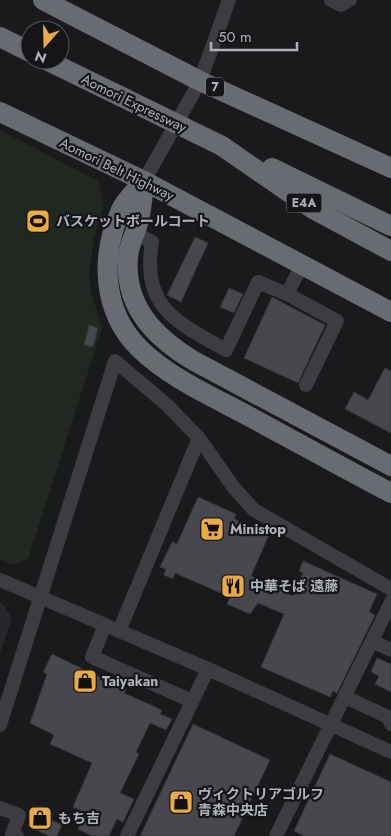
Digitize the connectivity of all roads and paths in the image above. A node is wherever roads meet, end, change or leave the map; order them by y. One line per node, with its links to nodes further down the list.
1 (43, 0): 8 (highway, 7)
2 (229, 0): 8 (street)
3 (331, 0): 4 (street)
4 (350, 0)
5 (0, 37): 6 (highway)
6 (20, 47)
7 (67, 70): 10 (highway, Aomori Expressway / E4A, bridge)
8 (200, 80): 11 (highway, 7); 12 (street)
9 (0, 112): 12 (highway, Aomori Belt Highway)
10 (222, 146): 13 (highway, Aomori Expressway / E4A); 15 (highway, Aomori Expressway / E4A)
11 (391, 168)
12 (144, 181): 14 (highway); 16 (highway, Aomori Belt Highway); 22 (highway)
13 (391, 226)
14 (135, 233): 17 (street); 21 (highway)
15 (391, 251)
16 (302, 265): 17 (street); 18 (highway, Aomori Belt Highway)
17 (287, 294): 19 (street)
18 (391, 312)
19 (306, 385)
20 (199, 438): 24 (street); 25 (street); 28 (street)
21 (391, 466)
22 (391, 493)
23 (0, 580): 25 (street)
24 (391, 589)
25 (39, 596): 27 (street); 36 (street)
26 (391, 602): 29 (street)
27 (105, 625): 28 (street); 33 (street)
28 (118, 630): 31 (street)
29 (372, 641): 30 (street); 32 (street)
30 (391, 650)
31 (208, 669): 33 (street); 34 (street)
32 (345, 697): 34 (street); 35 (street)
33 (192, 702): 40 (street)
34 (331, 724): 37 (street); 41 (street)
35 (391, 724)
36 (0, 725)
37 (391, 752)
38 (0, 808): 39 (street)
39 (17, 836)
40 (127, 836)
41 (276, 836)

